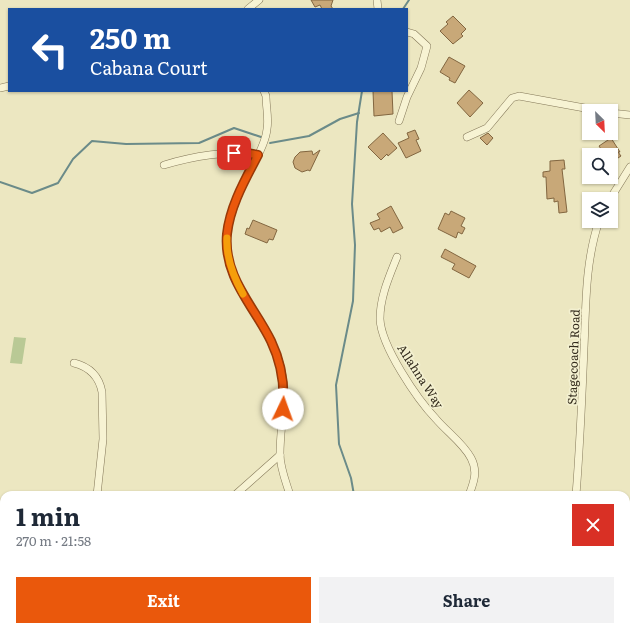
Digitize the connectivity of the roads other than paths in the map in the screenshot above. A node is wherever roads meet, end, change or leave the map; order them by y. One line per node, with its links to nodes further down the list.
1 (259, 0): 2 (street)
2 (249, 8)
3 (408, 32): 8 (street)
4 (264, 92): 10 (street)
5 (582, 108): 9 (street)
6 (618, 114): 7 (street)
7 (630, 115)
8 (399, 121)
9 (467, 137)
10 (258, 155): 11 (street); 18 (street)
11 (164, 165)
12 (630, 167): 13 (street)
13 (627, 179): 14 (street)
14 (616, 192)
15 (597, 228): 23 (street, Stagecoach Road)
16 (397, 257): 22 (street, Allahna Way)
17 (74, 363): 19 (street)
18 (280, 455): 20 (street); 21 (street)
19 (97, 491)
20 (240, 491)
21 (289, 491)
22 (470, 491)
23 (576, 491)

